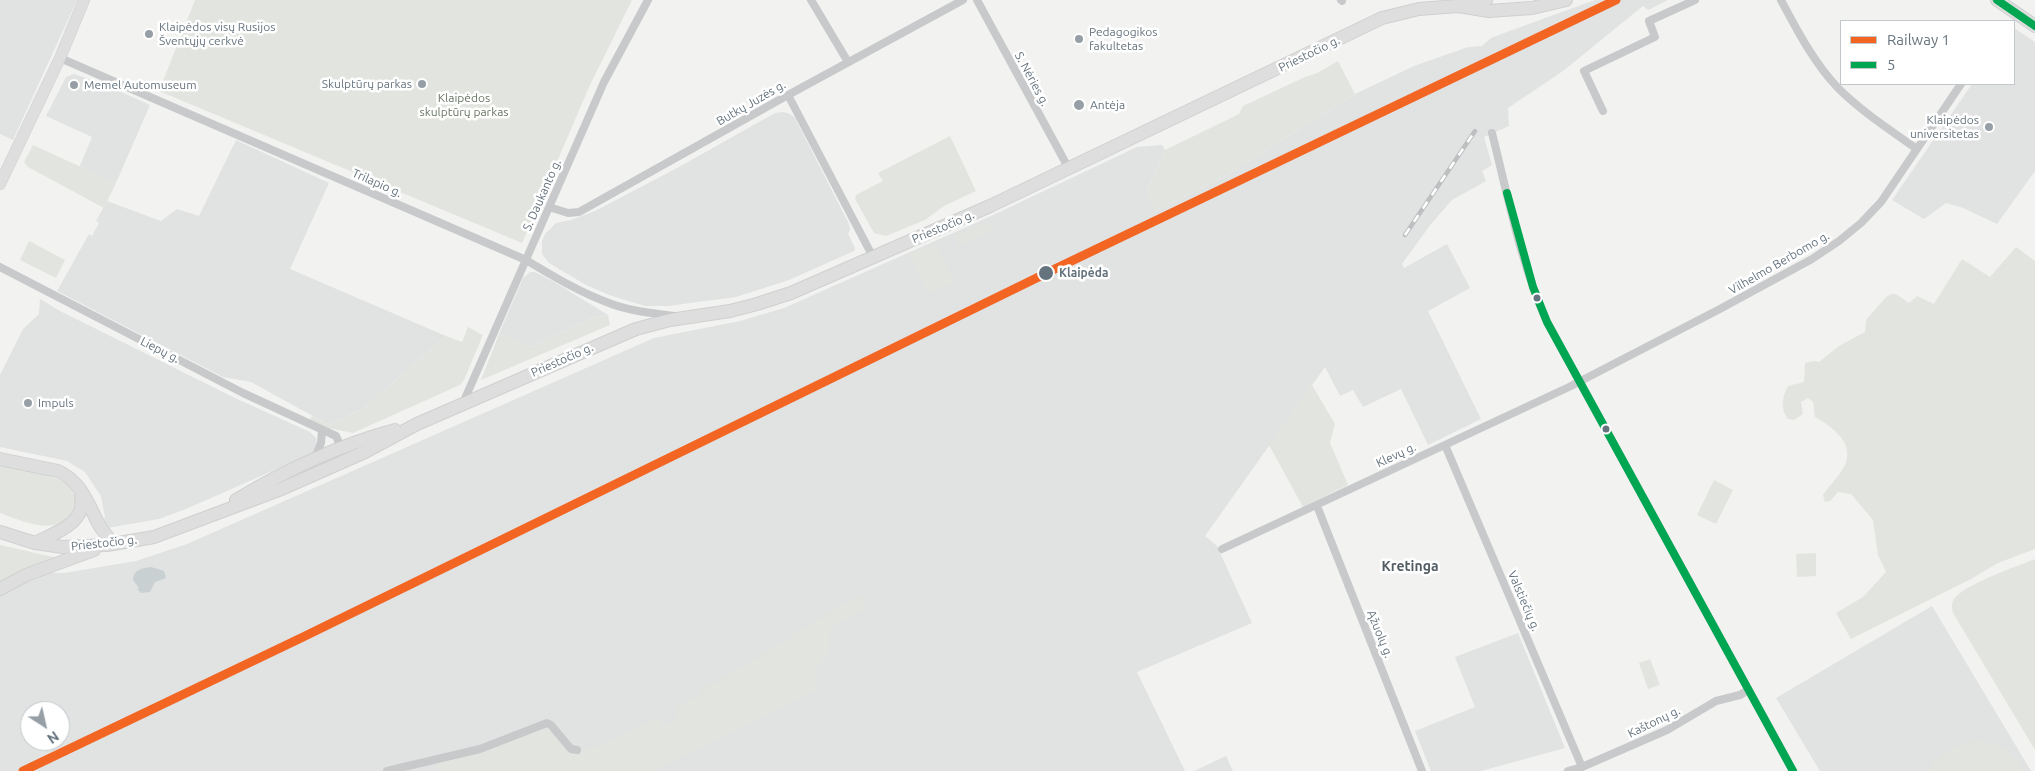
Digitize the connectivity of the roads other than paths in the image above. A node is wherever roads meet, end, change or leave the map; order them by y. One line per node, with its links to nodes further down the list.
1 (84, 0): 13 (main road)
2 (648, 0): 22 (street, S. Daukanto g.)
3 (811, 0): 14 (street)
4 (963, 0): 14 (street, Butkų Juzės g.)
5 (977, 0): 20 (street, S. Nėries g.)
6 (1486, 0): 11 (main road)
7 (1566, 0): 11 (main road)
8 (1695, 0): 17 (street)
9 (1782, 0): 19 (street)
10 (1997, 0): 12 (main road)
11 (1457, 3): 20 (main road, Priestočio g.)
12 (2035, 26)
13 (60, 58): 21 (main road); 24 (street, Trilapio g.)
14 (848, 62): 16 (street, Butkų Juzės g.)
15 (1961, 85): 19 (street, Vilhelmo Berbomo g.)
16 (788, 95): 22 (street, Butkų Juzės g.); 23 (street)
17 (1604, 111)
18 (1492, 133): 27 (street)
19 (1917, 149): 27 (street, Vilhelmo Berbomo g.)
20 (1068, 169): 23 (main road, Priestočio g.)
21 (0, 184)
22 (549, 207): 24 (street, S. Daukanto g.)
23 (873, 258): 26 (main road, Priestočio g.)
24 (526, 260): 26 (street, Trilapio g.); 28 (street, S. Daukanto g.)
25 (0, 267): 30 (street, Liepų g.)
26 (686, 318): 28 (main road, Priestočio g.)
27 (1579, 382): 31 (street, Klevų g.); 44 (street)
28 (463, 403): 29 (main road, Priestočio g.)
29 (417, 424): 32 (main road, Priestočio g.); 35 (main road, Priestočio g.)
30 (322, 430): 32 (street, Liepų g.); 33 (street)
31 (1445, 445): 37 (street, Klevų g.); 46 (street, Valstiečių g.)
32 (341, 448): 33 (main road, Priestočio g.); 35 (main road)
33 (315, 458): 38 (main road, Priestočio g.)
34 (0, 459): 36 (main road)
35 (346, 460): 38 (main road, Priestočio g.)
36 (81, 489): 40 (main road); 41 (main road)
37 (1317, 506): 42 (street, Klevų g.); 48 (street, Ąžuolų g.)
38 (206, 517): 41 (main road, Priestočio g.)
39 (0, 532): 40 (main road, Priestočio g.)
40 (35, 543): 41 (main road, Priestočio g.)
41 (110, 544): 43 (main road)
42 (1222, 549)
43 (0, 589)
44 (1748, 690): 46 (street, Kaštonų g.); 50 (street)
45 (578, 750): 47 (street)
46 (1582, 767): 49 (street, Kaštonų g.)
47 (387, 771)
48 (1422, 771)
49 (1568, 771)
50 (1793, 771)

